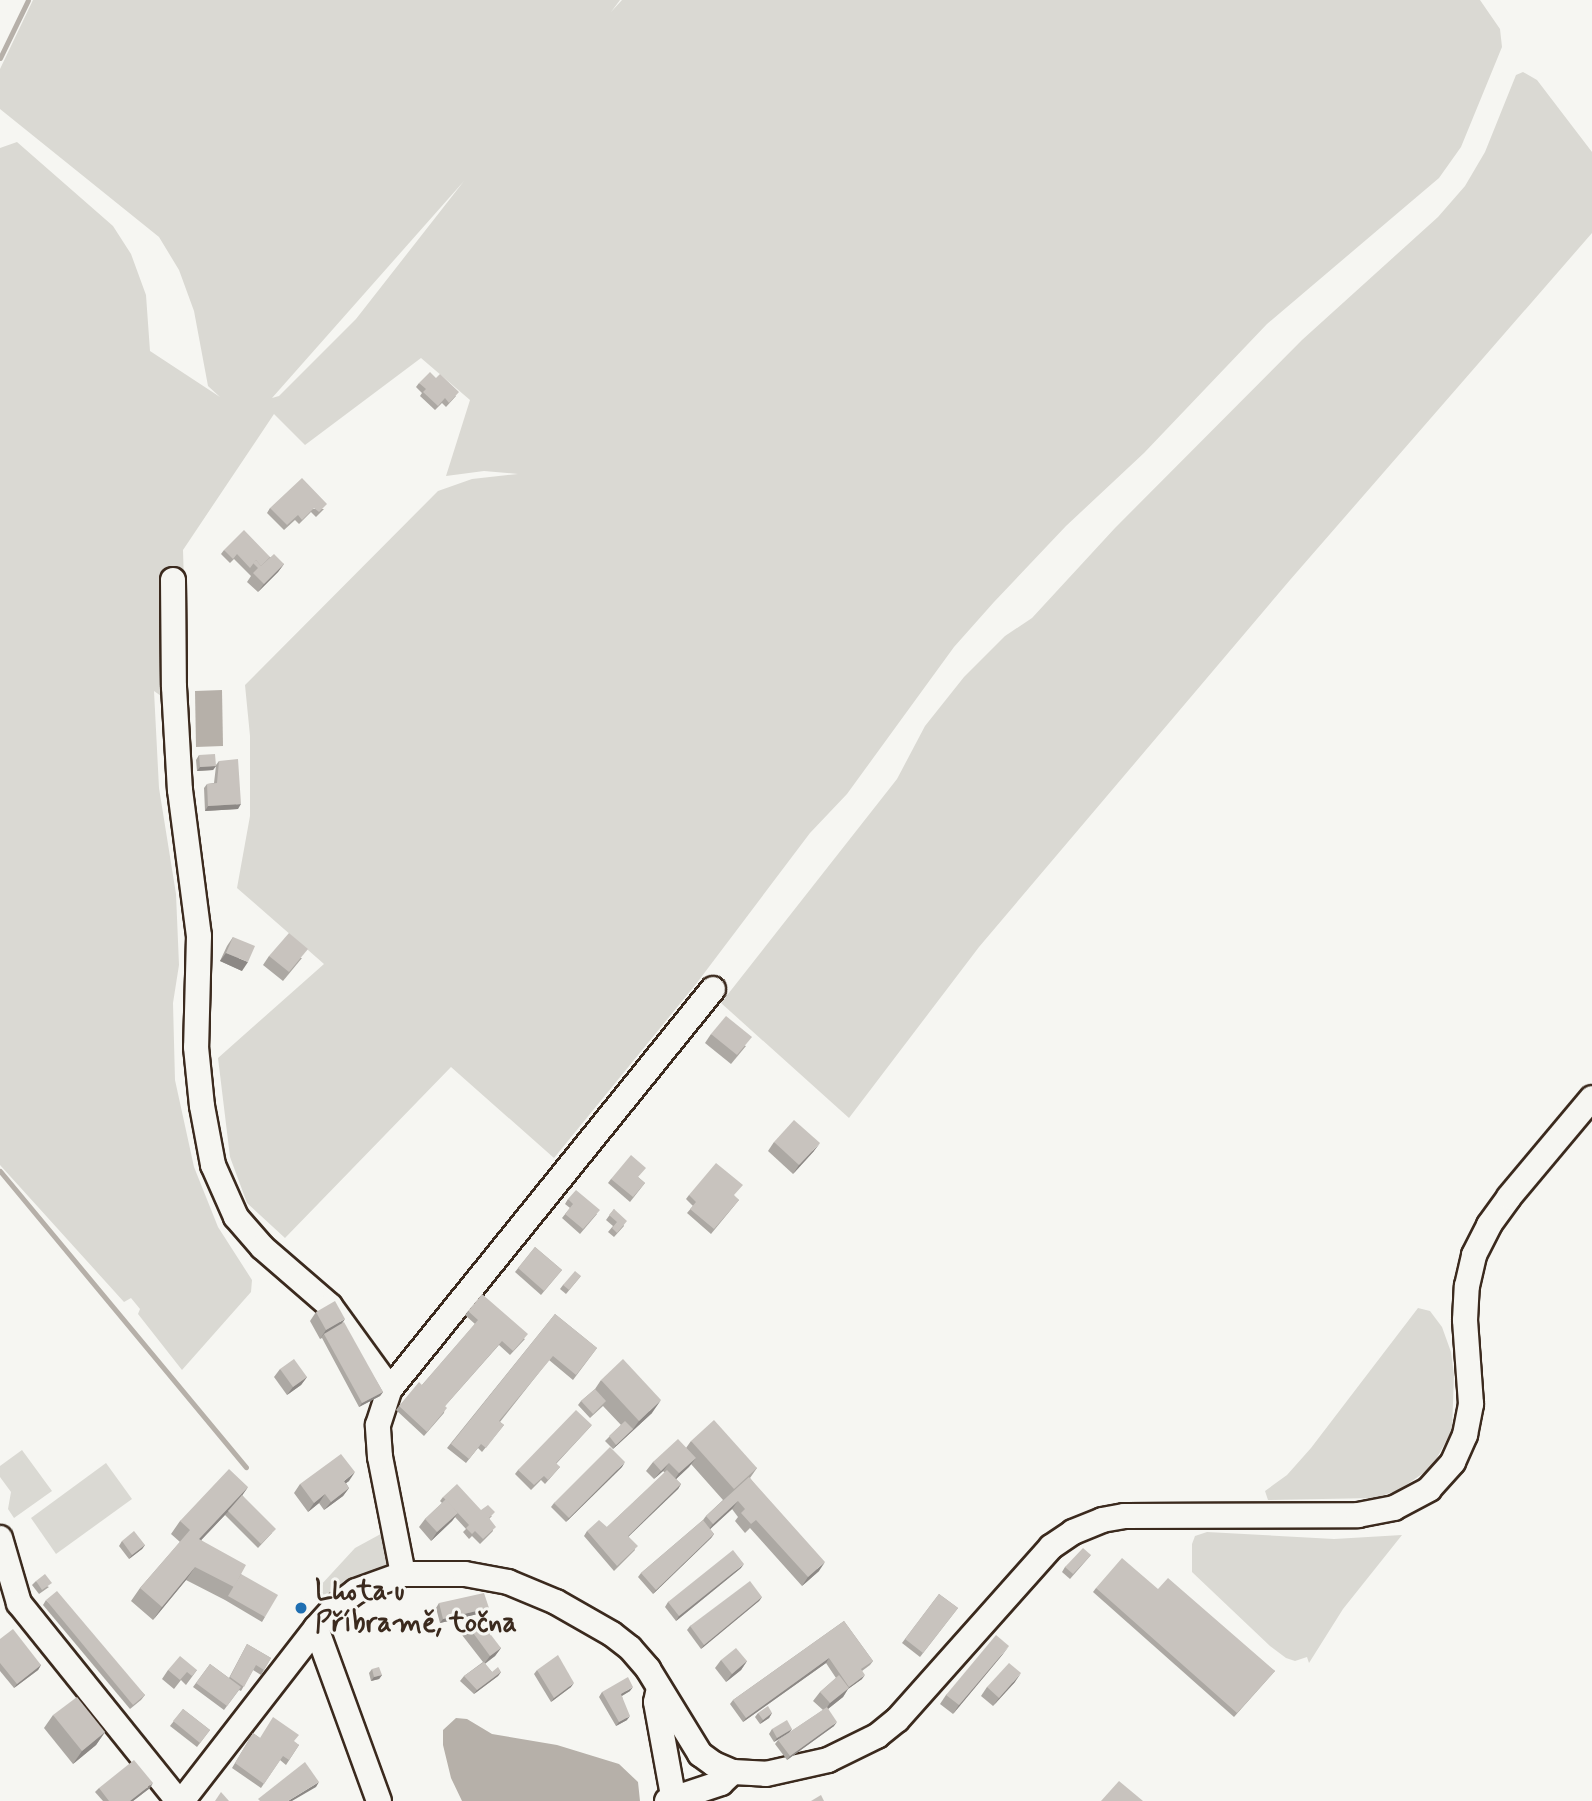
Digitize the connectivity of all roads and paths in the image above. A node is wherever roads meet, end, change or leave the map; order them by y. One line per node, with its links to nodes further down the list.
1 (173, 580): 4 (street)
2 (713, 989): 4 (street)
3 (1592, 1098): 10 (street)
4 (390, 1389): 6 (street)
5 (0, 1538): 7 (street)
6 (403, 1574): 8 (street); 9 (street)
7 (10, 1606): 12 (street)
8 (316, 1628): 12 (street); 13 (street)
9 (660, 1686): 10 (street); 11 (street)
10 (733, 1772): 11 (street)
11 (672, 1799)
12 (180, 1801)
13 (379, 1801)

